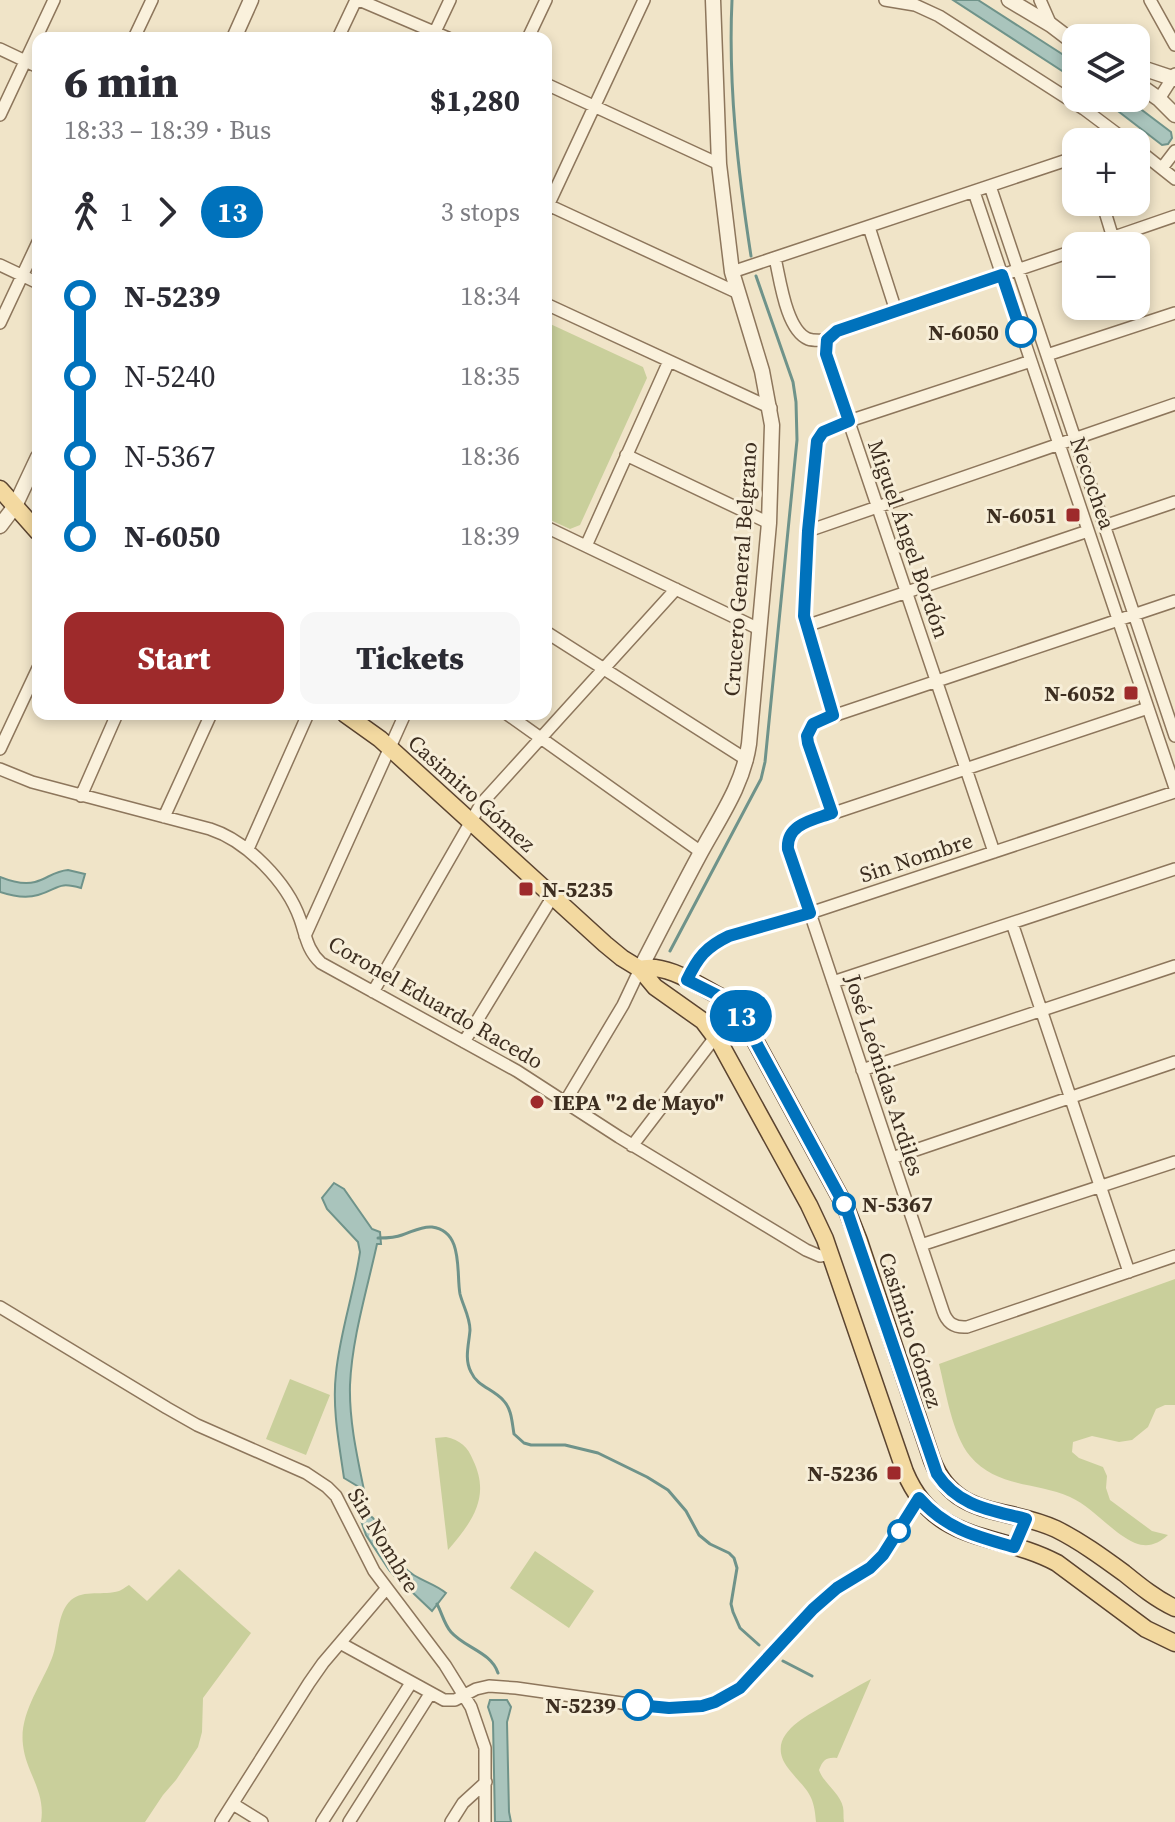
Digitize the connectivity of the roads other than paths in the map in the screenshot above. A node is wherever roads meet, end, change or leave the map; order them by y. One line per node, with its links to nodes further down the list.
1 (54, 0): 14 (street)
2 (152, 0): 15 (street)
3 (251, 0): 16 (street)
4 (357, 0): 17 (street); 18 (street)
5 (450, 0): 19 (street)
6 (546, 0): 20 (street)
7 (644, 0): 32 (street)
8 (713, 0): 39 (street, Crucero General Belgrano)
9 (885, 0): 35 (street)
10 (1009, 0): 13 (street)
11 (1040, 0): 13 (street)
12 (1150, 0): 22 (street)
13 (1051, 25): 21 (street)
14 (39, 32)
15 (137, 32)
16 (237, 32)
17 (341, 32)
18 (426, 32)
19 (434, 32)
20 (531, 32)
21 (1062, 33)
22 (1175, 45)
23 (32, 46): 25 (street)
24 (0, 49): 25 (street)
25 (25, 61): 26 (street); 33 (street)
26 (32, 64)
27 (1150, 70): 28 (street)
28 (1174, 77): 31 (street)
29 (552, 87): 32 (street)
30 (1150, 93): 31 (street)
31 (1159, 99): 34 (street)
32 (594, 106): 39 (street); 44 (street)
33 (0, 115)
34 (1175, 115)
35 (1109, 128)
36 (1175, 151): 40 (street)
37 (1150, 159): 40 (street)
38 (1062, 162): 42 (street)
39 (719, 164): 54 (street, Crucero General Belgrano)
40 (1162, 168): 41 (street)
41 (1175, 179)
42 (990, 186): 43 (street); 53 (street, Necochea)
43 (974, 192): 47 (street); 56 (street, Necochea)
44 (552, 195)
45 (552, 208): 58 (street)
46 (1175, 216): 48 (street)
47 (869, 227): 51 (street); 60 (street)
48 (1130, 232)
49 (32, 254): 55 (street)
50 (1062, 255): 53 (street)
51 (775, 258): 54 (street); 63 (street)
52 (0, 265): 55 (street)
53 (1018, 270): 56 (street); 64 (street, Necochea)
54 (732, 272): 58 (street, Crucero General Belgrano)
55 (22, 275): 57 (street); 62 (street)
56 (1002, 275): 60 (street); 66 (street, Necochea)
57 (32, 280)
58 (736, 292): 68 (street, Crucero General Belgrano)
59 (552, 307): 65 (street)
60 (896, 311): 63 (street)
61 (1175, 313): 64 (street)
62 (0, 323)
63 (827, 340): 69 (street, Miguel Ángel Bordón)
64 (1047, 355): 70 (street, Necochea)
65 (669, 361): 68 (street); 72 (street)
66 (1031, 361): 69 (street); 71 (street, Necochea)
67 (1175, 404): 70 (street)
68 (771, 408): 78 (street, Crucero General Belgrano)
69 (849, 421): 77 (street, Miguel Ángel Bordón); 83 (street)
70 (1075, 438): 71 (street); 81 (street, Necochea)
71 (1059, 444): 77 (street); 84 (street, Necochea)
72 (626, 455): 78 (street); 85 (street)
73 (32, 470): 76 (street)
74 (0, 489): 76 (main road)
75 (1175, 502): 81 (street)
76 (15, 506): 79 (main road); 80 (street)
77 (877, 507): 83 (street); 87 (street, Miguel Ángel Bordón)
78 (769, 523): 92 (street, Crucero General Belgrano)
79 (32, 525)
80 (0, 526)
81 (1104, 526): 89 (street, Necochea)
82 (552, 530): 85 (street)
83 (808, 531): 91 (street)
84 (1088, 531): 87 (street); 90 (street, Necochea)
85 (586, 546): 86 (street)
86 (676, 589): 92 (street); 94 (street)
87 (906, 593): 91 (street); 96 (street, Miguel Ángel Bordón)
88 (1175, 601): 89 (street)
89 (1134, 615): 90 (street); 97 (street, Necochea)
90 (1118, 620): 96 (street); 98 (street, Necochea)
91 (806, 626): 99 (street)
92 (759, 629): 110 (street, Crucero General Belgrano)
93 (552, 636): 94 (street)
94 (606, 669): 107 (street); 110 (street)
95 (32, 681): 109 (street)
96 (936, 681): 99 (street); 112 (street, Miguel Ángel Bordón)
97 (1169, 701): 106 (street, Necochea)
98 (1148, 708): 112 (street); 113 (street, Necochea)
99 (833, 715): 115 (street)
100 (114, 720): 114 (street)
101 (208, 720): 116 (street)
102 (305, 720): 118 (street)
103 (354, 720): 108 (main road, Casimiro Gómez)
104 (402, 720): 108 (street)
105 (516, 720): 107 (street)
106 (1175, 736)
107 (541, 738): 117 (street); 119 (street)
108 (390, 748): 117 (main road, Casimiro Gómez); 125 (street)
109 (0, 749)
110 (747, 760): 119 (street, Crucero General Belgrano)
111 (0, 769): 114 (street, Coronel Eduardo Racedo)
112 (965, 769): 115 (street); 120 (street, Miguel Ángel Bordón)
113 (1175, 790): 120 (street, Sin Nombre)
114 (81, 796): 116 (street, Coronel Eduardo Racedo)
115 (832, 813): 123 (street, José Leónidas Ardiles)
116 (164, 817): 118 (street, Coronel Eduardo Racedo)
117 (470, 821): 122 (main road, Casimiro Gómez); 130 (street)
118 (248, 849): 125 (street, Coronel Eduardo Racedo)
119 (701, 852): 127 (street, Crucero General Belgrano)
120 (994, 852): 123 (street, Sin Nombre)
121 (1175, 869): 124 (street)
122 (553, 896): 127 (main road, Casimiro Gómez); 133 (street)
123 (810, 913): 128 (street, Sin Nombre); 129 (street, José Leónidas Ardiles)
124 (1012, 923): 129 (street); 131 (street)
125 (305, 936): 130 (street, Coronel Eduardo Racedo)
126 (1175, 966): 131 (street)
127 (640, 969): 128 (main road, Casimiro Gómez); 132 (main road, Casimiro Gómez); 137 (street, Crucero General Belgrano)
128 (687, 980): 142 (main road, Casimiro Gómez)
129 (833, 982): 135 (street, José Leónidas Ardiles)
130 (373, 992): 133 (street, Coronel Eduardo Racedo)
131 (1041, 1010): 135 (street); 136 (street)
132 (716, 1036): 138 (street); 144 (main road, Casimiro Gómez)
133 (464, 1042): 137 (street, Coronel Eduardo Racedo)
134 (1175, 1062): 136 (street)
135 (862, 1070): 139 (street, José Leónidas Ardiles)
136 (1070, 1097): 139 (street); 141 (street)
137 (565, 1102): 138 (street, Coronel Eduardo Racedo)
138 (632, 1146): 144 (street, Coronel Eduardo Racedo)
139 (892, 1158): 143 (street, José Leónidas Ardiles)
140 (1175, 1162): 141 (street)
141 (1101, 1186): 143 (street); 146 (street)
142 (859, 1241): 144 (main road); 149 (main road, Casimiro Gómez)
143 (921, 1245): 146 (street, José Leónidas Ardiles)
144 (831, 1254): 148 (main road, Casimiro Gómez)
145 (1175, 1256): 146 (street)
146 (1129, 1272)
147 (0, 1307): 151 (street, Sin Nombre)
148 (919, 1498): 150 (main road, Casimiro Gómez); 157 (street)
149 (1026, 1519): 150 (main road); 152 (main road, Casimiro Gómez)
150 (1014, 1547): 154 (main road, Casimiro Gómez)
151 (386, 1589): 153 (street); 157 (street, Sin Nombre)
152 (1175, 1608)
153 (340, 1643): 155 (street); 159 (street)
154 (1175, 1643)
155 (411, 1683): 156 (street); 162 (street)
156 (430, 1694): 157 (street); 163 (street)
157 (465, 1695): 158 (street, Sin Nombre)
158 (486, 1782): 164 (street); 165 (street, Sin Nombre)
159 (233, 1804): 160 (street); 161 (street)
160 (221, 1822)
161 (262, 1822)
162 (322, 1822)
163 (349, 1822)
164 (451, 1822)
165 (485, 1822)

